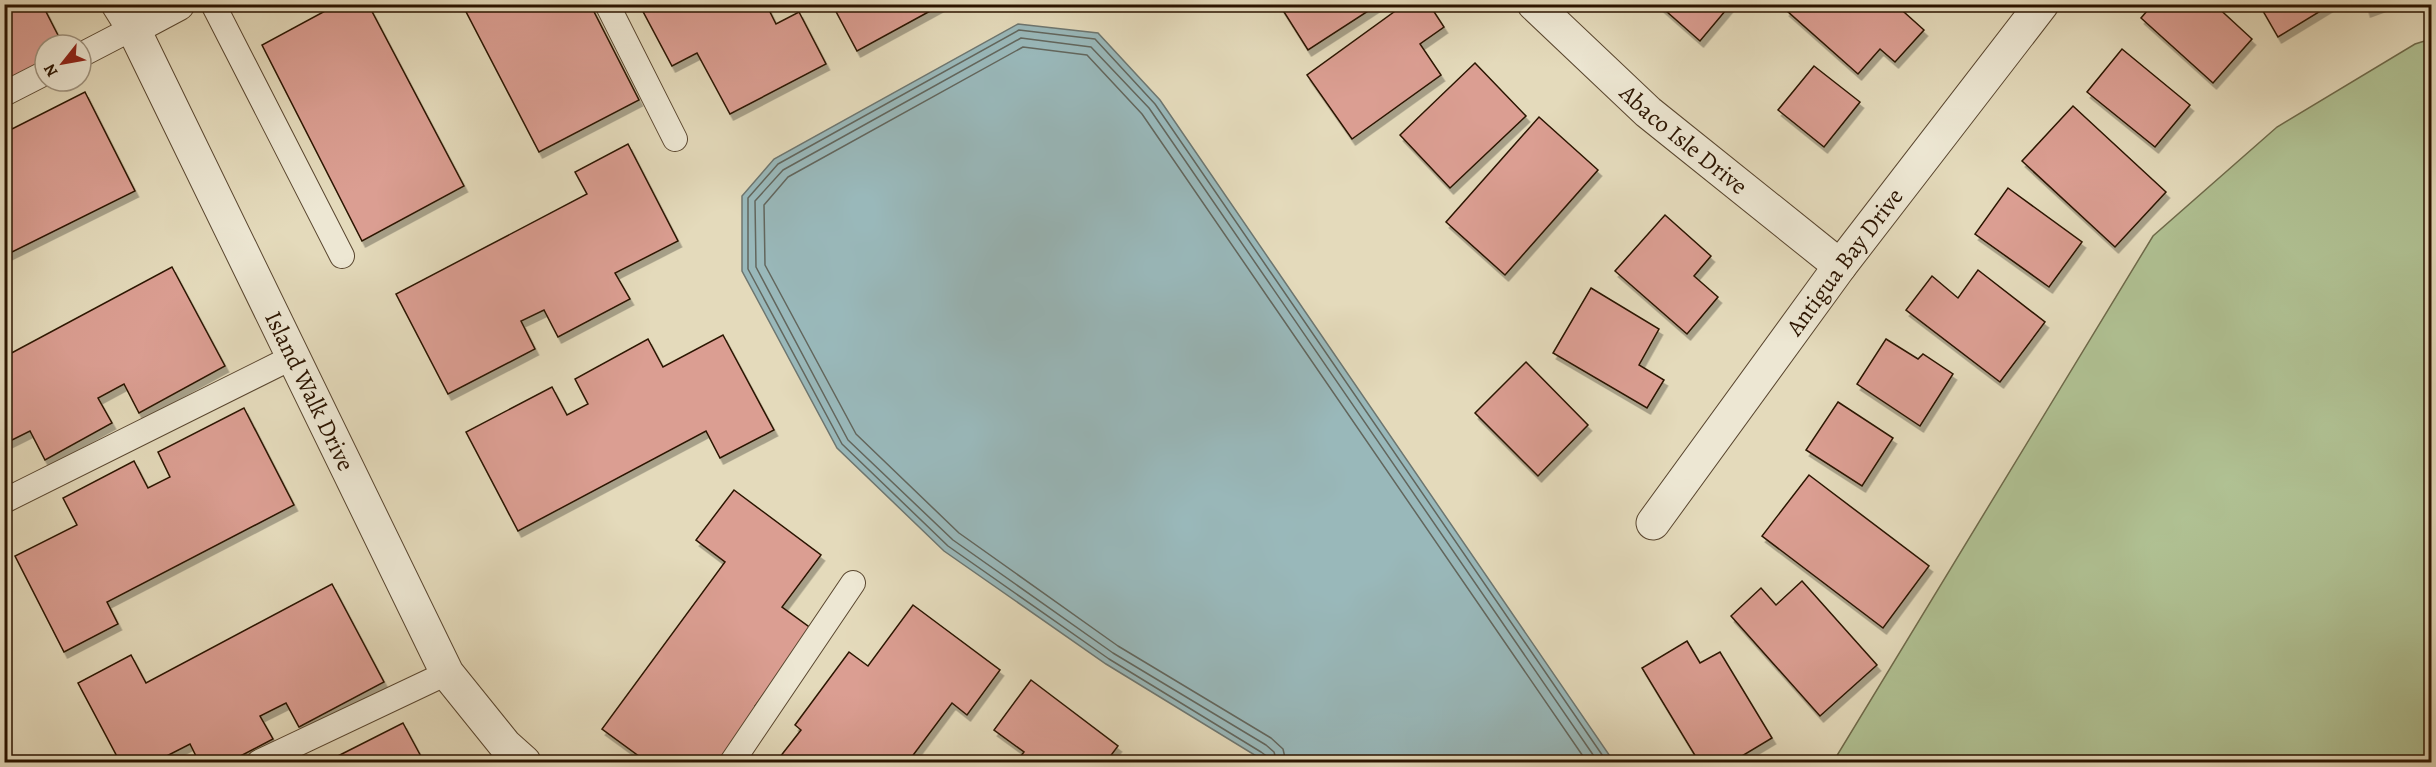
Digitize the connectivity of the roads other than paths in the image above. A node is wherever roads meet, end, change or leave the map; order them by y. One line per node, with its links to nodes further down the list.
1 (178, 4): 6 (street)
2 (213, 4): 11 (lane)
3 (606, 4): 10 (lane)
4 (1534, 4): 12 (street, Abaco Isle Drive)
5 (2042, 4): 12 (street, Antigua Bay Drive)
6 (125, 16): 7 (lane); 13 (street, Island Walk Drive)
7 (93, 44)
8 (33, 79): 9 (lane)
9 (4, 94)
10 (675, 139)
11 (342, 256)
12 (1840, 266): 15 (street, Antigua Bay Drive)
13 (293, 357): 14 (lane); 17 (street, Island Walk Drive)
14 (4, 501)
15 (1653, 523)
16 (853, 583): 20 (lane)
17 (447, 673): 18 (lane); 19 (street, Island Walk Drive)
18 (259, 762)
19 (524, 762)
20 (732, 762)

